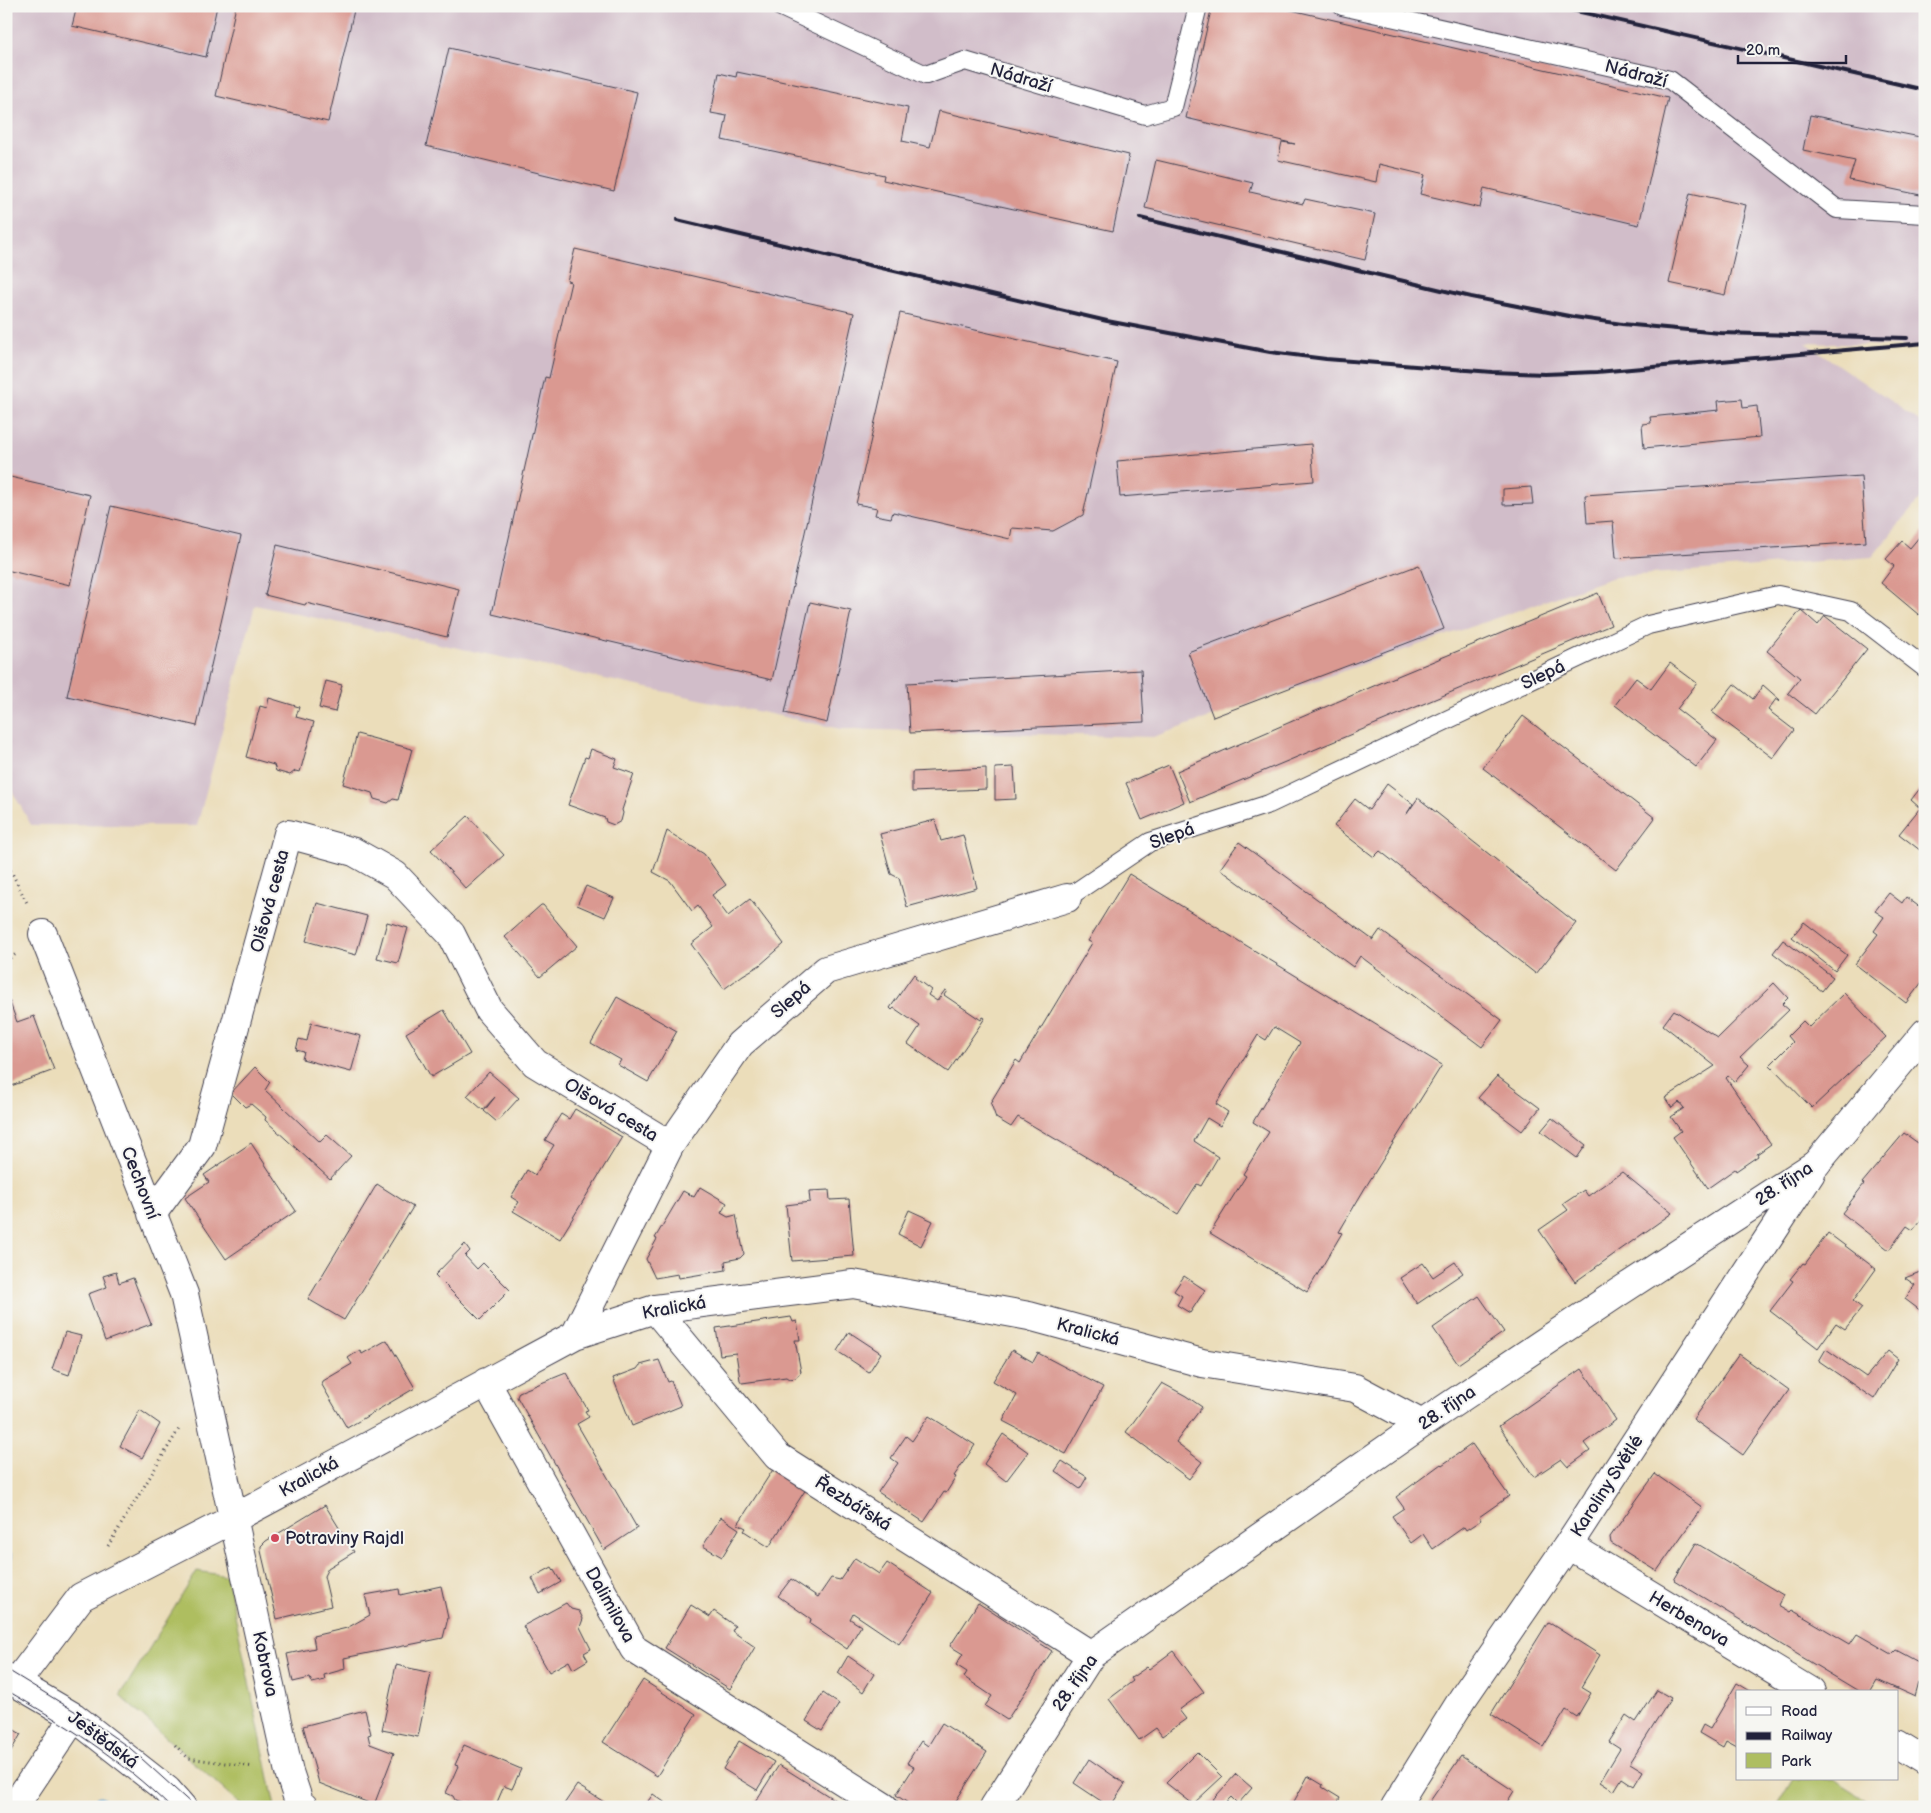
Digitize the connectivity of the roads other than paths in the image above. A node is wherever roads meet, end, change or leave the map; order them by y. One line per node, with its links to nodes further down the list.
1 (779, 6): 2 (lane, Nádraží)
2 (1198, 6)
3 (1342, 6): 4 (lane, Nádraží)
4 (1925, 214)
5 (1925, 668): 6 (lane, Slepá)
6 (1067, 898): 9 (street, Slepá)
7 (43, 934): 11 (street, Cechovní)
8 (1925, 1033): 10 (street, 28. října)
9 (670, 1145): 11 (street, Olšová cesta); 13 (street, Slepá)
10 (1816, 1164): 15 (street, 28. října); 17 (street, Karoliny Světlé)
11 (152, 1214): 16 (street, Cechovní)
12 (655, 1309): 13 (street, Kralická); 15 (street, Kralická); 18 (street, Řezbářská)
13 (575, 1335): 14 (street, Kralická)
14 (486, 1382): 16 (street, Kralická); 27 (street, Dalimilova)
15 (1422, 1424): 18 (street, 28. října)
16 (233, 1519): 19 (street, Kralická); 26 (street, Kobrova)
17 (1568, 1545): 20 (street, Herbenova); 29 (street, Karoliny Světlé)
18 (1091, 1655): 28 (street, 28. října)
19 (11, 1680): 21 (street, Ještědská)
20 (1808, 1690)
21 (74, 1717): 24 (street); 25 (street, Ještědská)
22 (1898, 1745): 23 (street)
23 (1925, 1761)
24 (14, 1807)
25 (182, 1807)
26 (304, 1807)
27 (884, 1807)
28 (994, 1807)
29 (1395, 1807)

